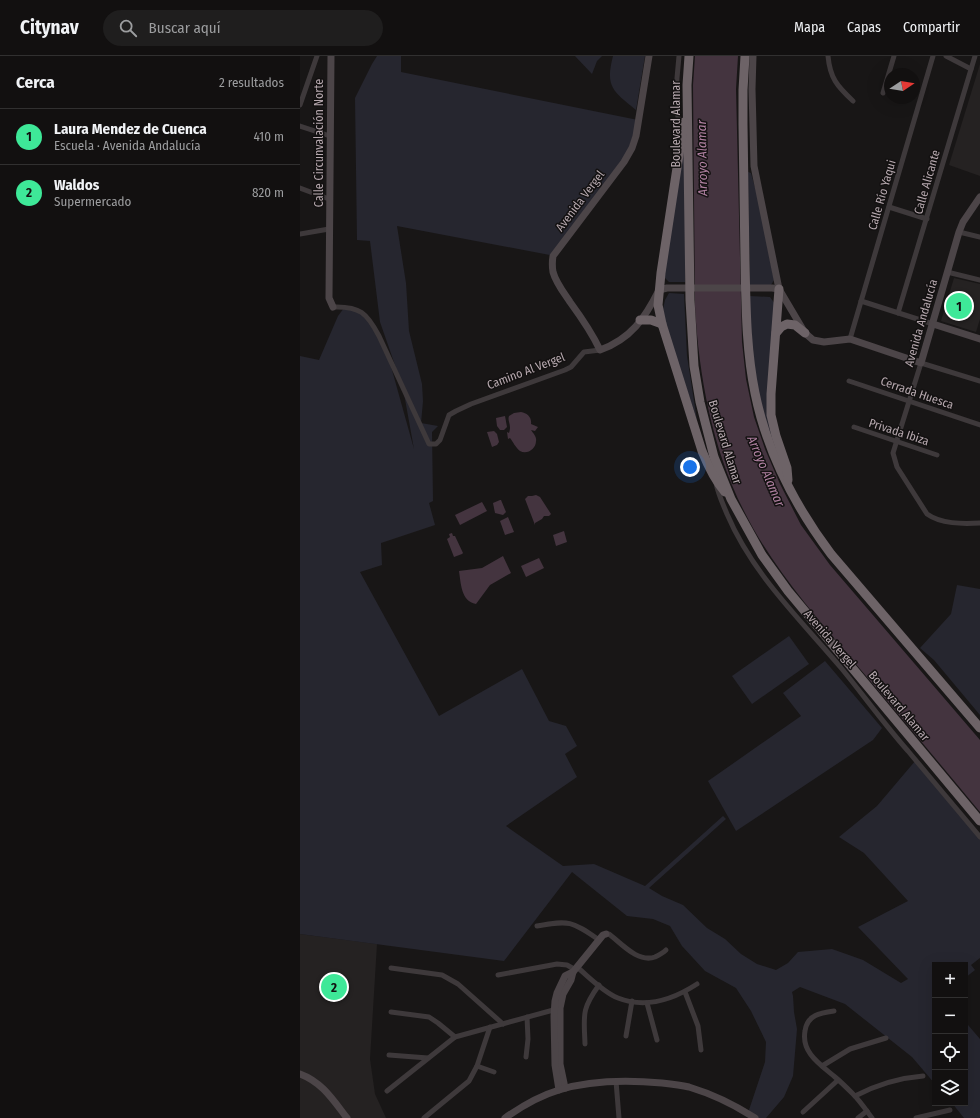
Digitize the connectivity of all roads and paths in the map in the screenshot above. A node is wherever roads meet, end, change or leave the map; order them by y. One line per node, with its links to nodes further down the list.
1 (317, 56): 16 (street)
2 (331, 56): 19 (street, Calle Circunvalación Norte)
3 (649, 56): 44 (street, Avenida Vergel)
4 (679, 56): 20 (street)
5 (688, 56): 17 (highway, Boulevard Alamar)
6 (745, 56): 54 (highway)
7 (753, 56): 32 (street)
8 (828, 56): 15 (street)
9 (894, 56): 14 (street)
10 (933, 56): 24 (street, Calle Río Yaqui)
11 (946, 56): 13 (street)
12 (975, 56): 13 (street, Calle Alicante)
13 (971, 69): 25 (street, Calle Alicante)
14 (883, 93)
15 (853, 100)
16 (300, 105)
17 (687, 107): 20 (highway); 55 (highway, Boulevard Alamar)
18 (300, 126): 19 (street)
19 (330, 136): 23 (street, Calle Circunvalación Norte)
20 (681, 136): 33 (highway)
21 (300, 188): 23 (street)
22 (980, 197): 27 (street, Avenida Andalucía)
23 (329, 199): 26 (street, Calle Circunvalación Norte)
24 (889, 208): 25 (street); 34 (street, Calle Río Yaqui)
25 (927, 219): 36 (street, Calle Alicante)
26 (329, 229): 28 (street); 35 (street, Calle Circunvalación Norte)
27 (959, 232): 29 (street); 30 (street, Avenida Andalucía)
28 (300, 234)
29 (980, 237)
30 (947, 272): 31 (street); 39 (street, Avenida Andalucía)
31 (980, 280)
32 (775, 288): 33 (street); 40 (highway); 41 (street)
33 (663, 289): 37 (street, Camino Al Vergel); 38 (highway)
34 (861, 301): 36 (street); 42 (street, Calle Río Yaqui)
35 (333, 307): 44 (street, Camino Al Vergel)
36 (898, 313): 39 (street)
37 (640, 320): 38 (highway); 44 (street, Camino Al Vergel)
38 (662, 324): 53 (highway)
39 (933, 324): 43 (street); 45 (street, Avenida Andalucía)
40 (776, 333): 41 (highway); 54 (highway)
41 (805, 333): 42 (street)
42 (850, 339): 45 (street)
43 (980, 339)
44 (600, 350)
45 (921, 363): 47 (street); 48 (street, Avenida Andalucía)
46 (849, 380): 48 (street, Cerrada Huesca)
47 (980, 381)
48 (909, 401): 49 (street, Cerrada Huesca); 51 (street, Avenida Andalucía)
49 (980, 425)
50 (854, 427): 51 (street, Privada Ibiza)
51 (896, 440): 52 (street, Privada Ibiza); 56 (street, Avenida Andalucía)
52 (937, 455)
53 (715, 480): 55 (highway); 59 (street, Avenida Vergel)
54 (790, 491): 57 (highway)
55 (731, 500): 58 (highway, Boulevard Alamar)
56 (980, 523)
57 (980, 728)
58 (980, 821)
59 (980, 837)
60 (537, 926): 62 (street)
61 (606, 934): 62 (street); 63 (street)
62 (599, 940): 65 (street)
63 (666, 950)
64 (391, 968): 76 (street)
65 (575, 969): 66 (street); 68 (street); 72 (street)
66 (498, 975)
67 (697, 984): 69 (street)
68 (599, 985): 70 (street); 82 (street)
69 (685, 992): 71 (street); 83 (street)
70 (632, 1001): 71 (street); 78 (street)
71 (647, 1003): 81 (street)
72 (557, 1009): 75 (street); 94 (street)
73 (834, 1011): 88 (street)
74 (391, 1012): 79 (street)
75 (527, 1017): 76 (street); 85 (street)
76 (503, 1024): 77 (street)
77 (490, 1027): 79 (street); 87 (street)
78 (626, 1036)
79 (455, 1037): 86 (street)
80 (886, 1038): 88 (street)
81 (657, 1040)
82 (585, 1044)
83 (701, 1050)
84 (389, 1055): 86 (street)
85 (526, 1057)
86 (428, 1058): 95 (street)
87 (477, 1066): 89 (street); 102 (street)
88 (822, 1066): 92 (street)
89 (494, 1072)
90 (300, 1074): 101 (street)
91 (923, 1076): 96 (street)
92 (838, 1080): 96 (street); 99 (street)
93 (616, 1081): 94 (street); 100 (street); 104 (street)
94 (562, 1089): 103 (street)
95 (387, 1091)
96 (855, 1096): 98 (street)
97 (950, 1110): 108 (street)
98 (866, 1111): 106 (street); 107 (street)
99 (803, 1112)
100 (746, 1116): 105 (street)
101 (347, 1118)
102 (424, 1118)
103 (505, 1118)
104 (619, 1118)
105 (755, 1118)
106 (858, 1118)
107 (872, 1118)
108 (916, 1118)

